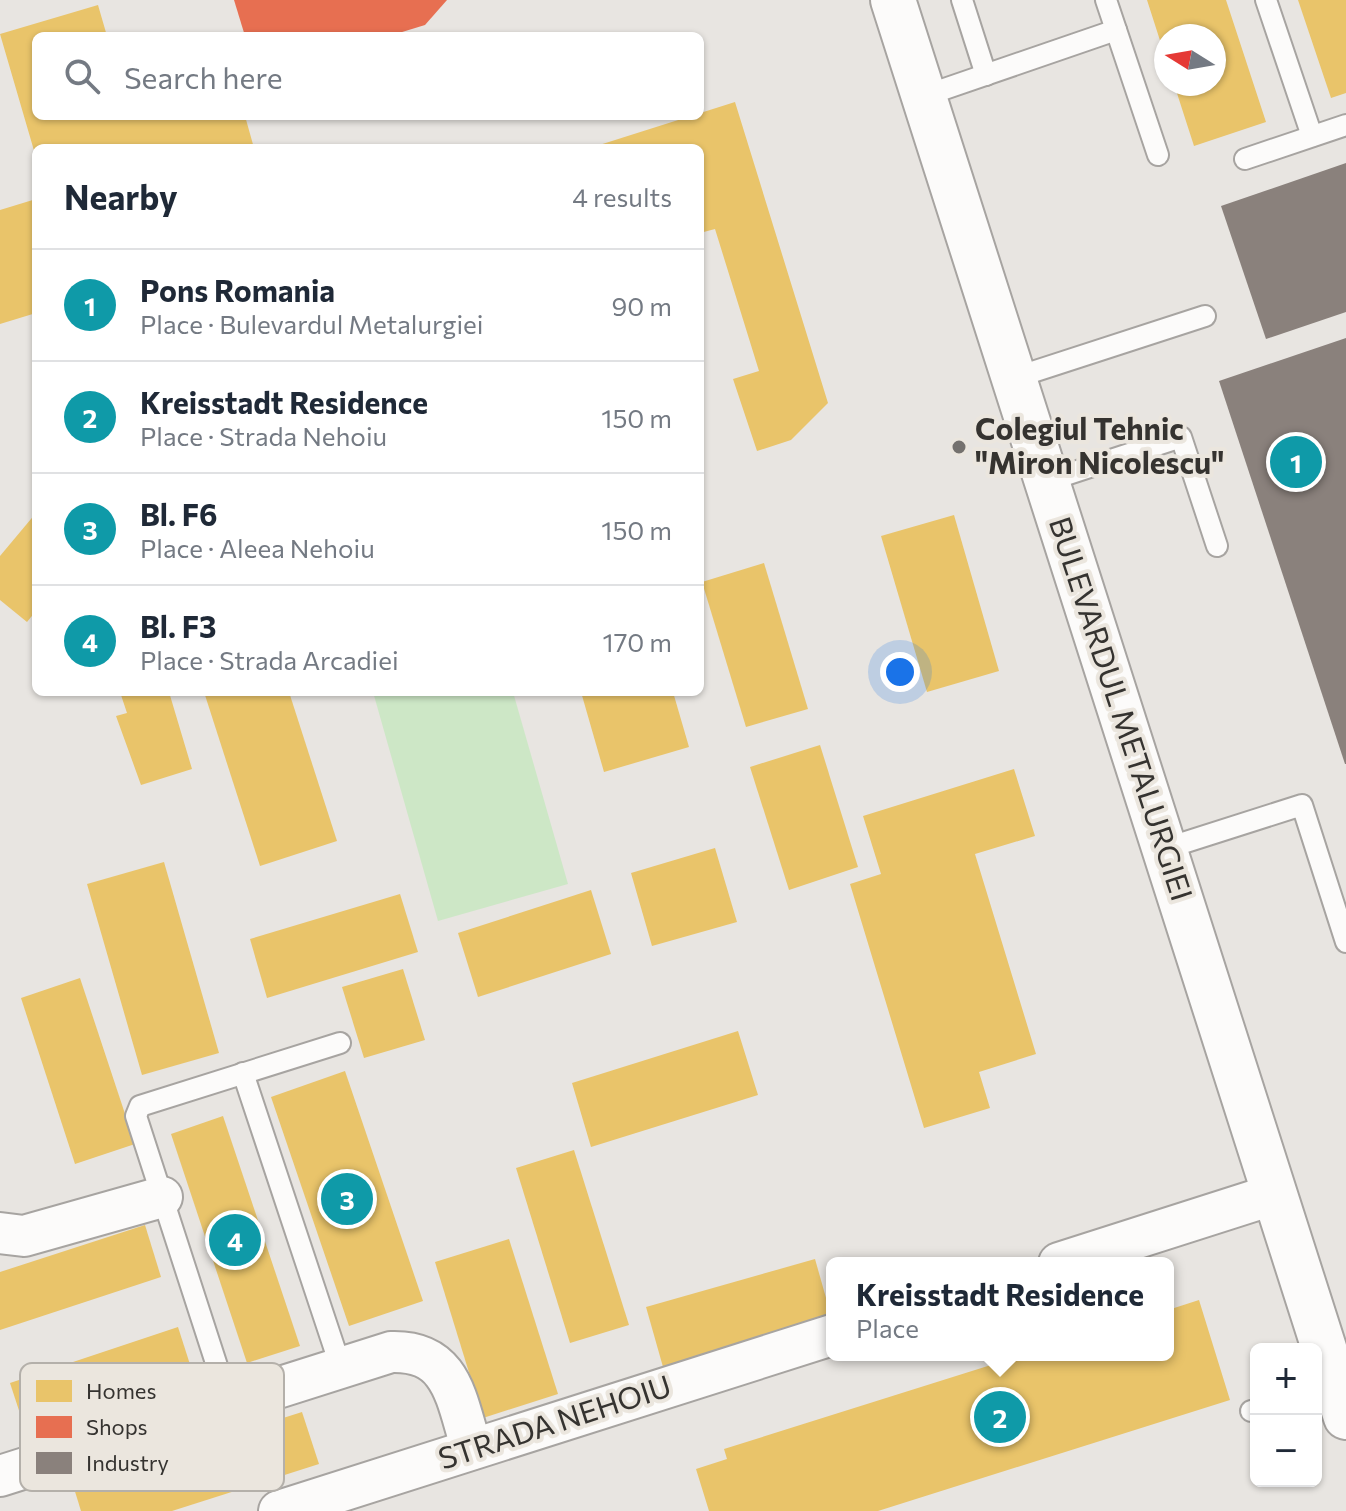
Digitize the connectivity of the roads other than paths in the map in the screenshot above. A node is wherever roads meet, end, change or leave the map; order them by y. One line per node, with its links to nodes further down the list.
1 (893, 0): 7 (main road, BULEVARDUL METALURGIEI)
2 (962, 0): 6 (lane)
3 (1106, 0): 5 (lane)
4 (1266, 0): 9 (lane)
5 (1116, 30): 6 (lane); 10 (lane)
6 (986, 75): 7 (lane)
7 (924, 96): 13 (main road, BULEVARDUL METALURGIEI)
8 (1346, 125): 9 (lane)
9 (1312, 136): 11 (lane)
10 (1158, 155)
11 (1245, 159)
12 (1205, 316): 13 (lane)
13 (1014, 378): 14 (main road, BULEVARDUL METALURGIEI)
14 (1047, 481): 15 (lane); 16 (main road, BULEVARDUL METALURGIEI)
15 (1217, 546)
16 (1164, 849): 17 (lane); 20 (main road, BULEVARDUL METALURGIEI)
17 (1346, 942)
18 (340, 1043): 19 (lane)
19 (243, 1073): 21 (lane); 27 (lane)
20 (1275, 1194): 23 (street); 24 (main road, BULEVARDUL METALURGIEI)
21 (162, 1197): 22 (street); 26 (lane)
22 (0, 1233)
23 (1078, 1257)
24 (1333, 1330): 29 (main road, BULEVARDUL METALURGIEI)
25 (826, 1337): 30 (street, STRADA NEHOIU)
26 (216, 1363)
27 (341, 1368): 28 (street); 30 (street)
28 (284, 1386)
29 (1333, 1398)
30 (472, 1449): 33 (street, STRADA NEHOIU)
31 (20, 1470): 32 (street)
32 (0, 1476)
33 (279, 1511)

